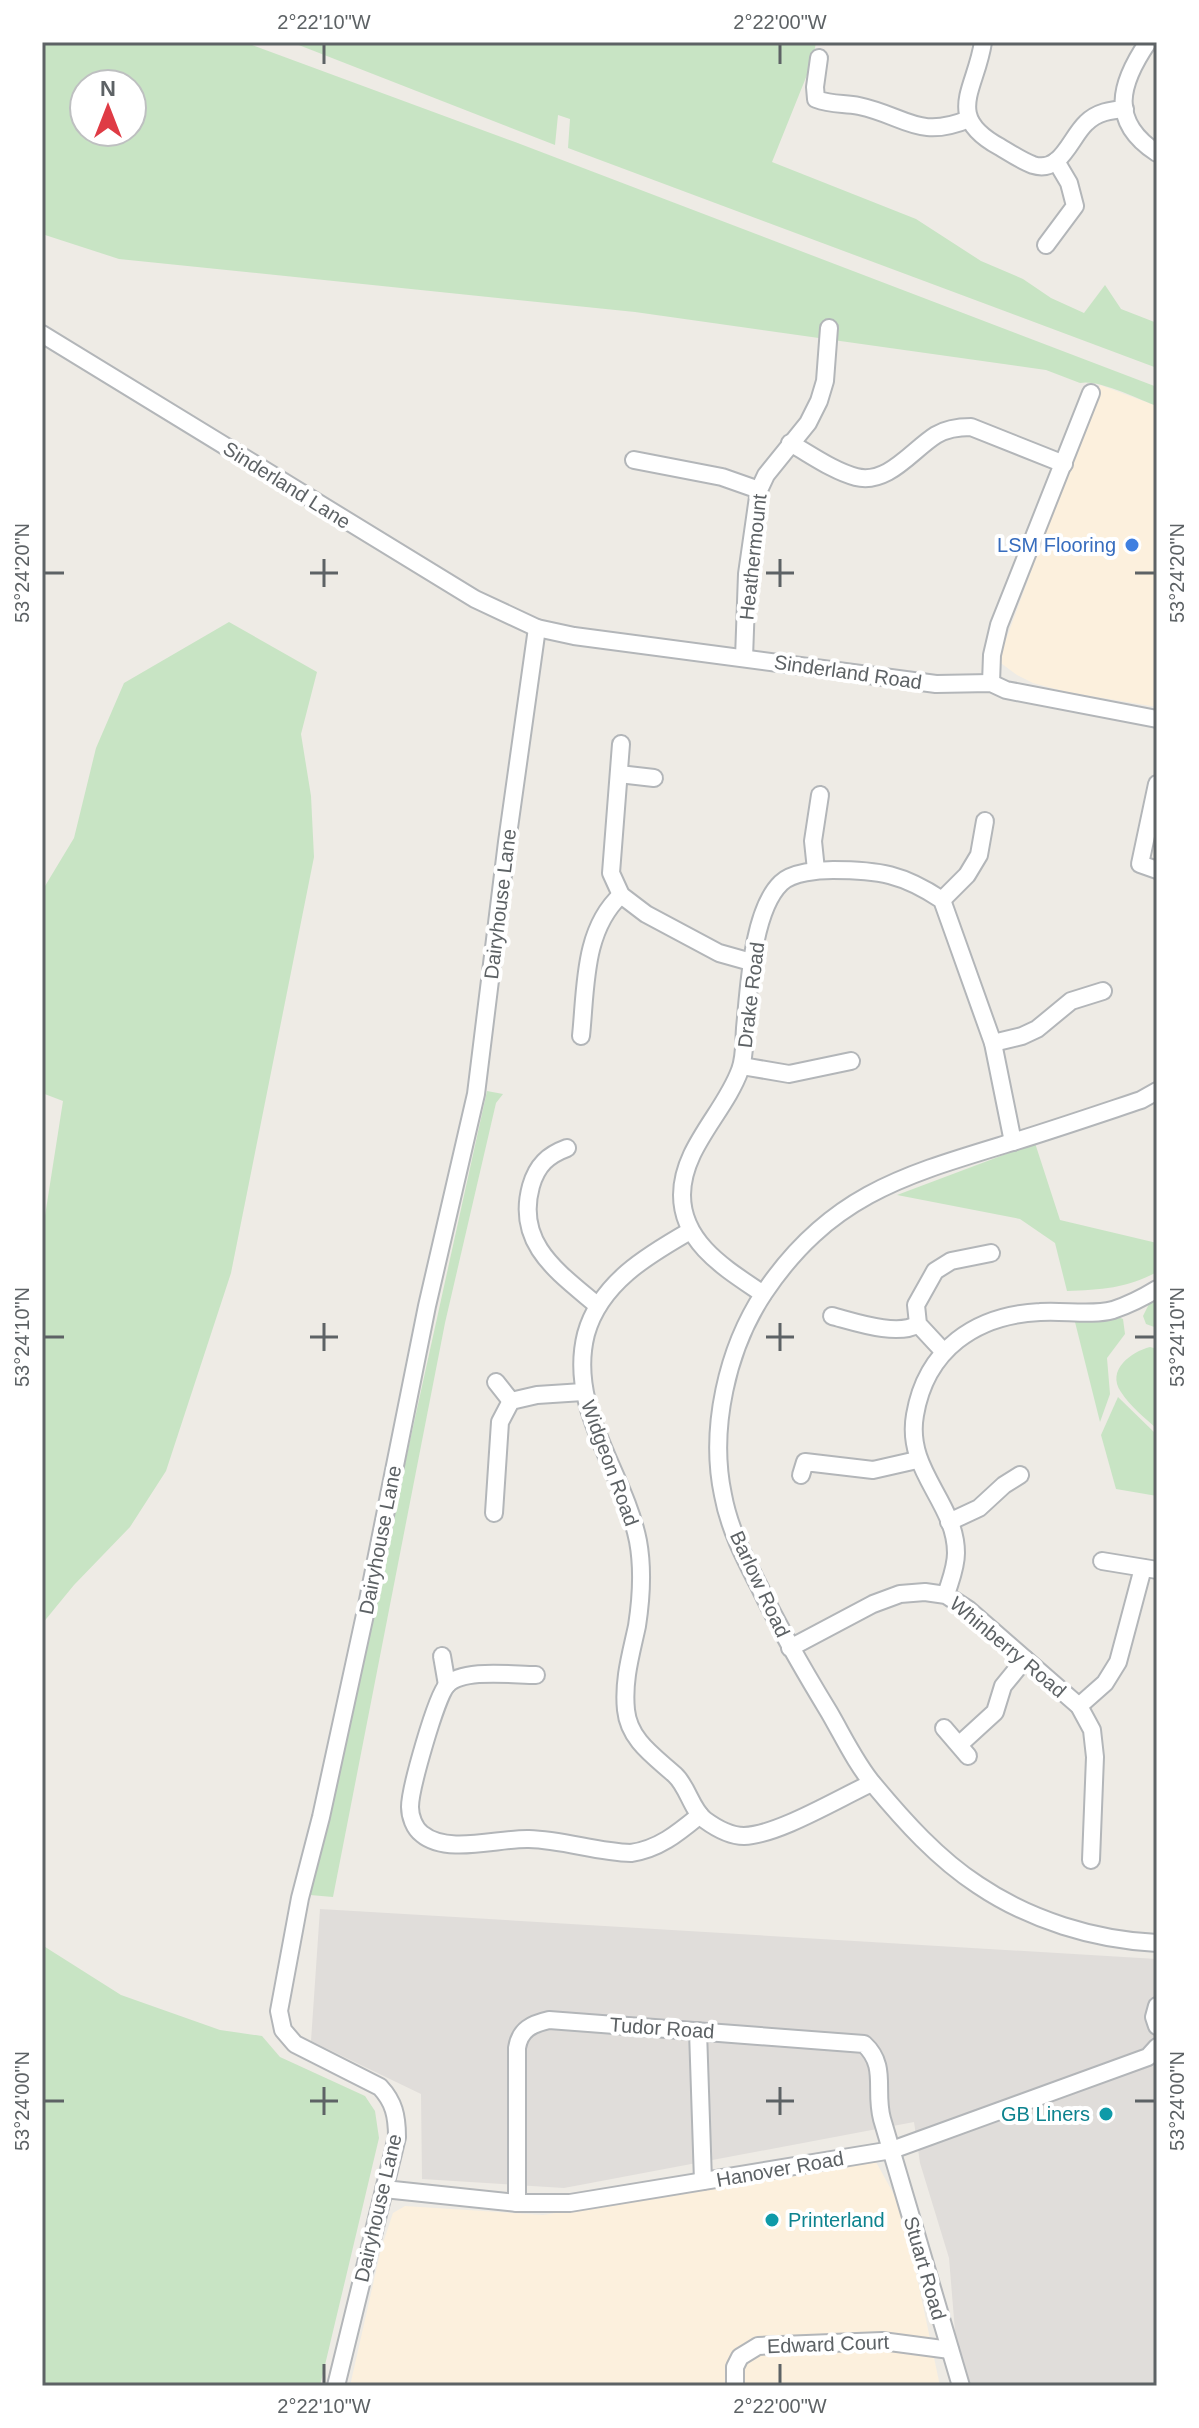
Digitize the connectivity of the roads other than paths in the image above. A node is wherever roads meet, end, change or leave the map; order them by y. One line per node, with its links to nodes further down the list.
1 (983, 42): 5 (street)
2 (1148, 42): 4 (street)
3 (819, 58): 5 (street)
4 (1125, 109): 6 (street); 7 (street)
5 (969, 119): 7 (street)
6 (1157, 153)
7 (1056, 161): 8 (street)
8 (1046, 245)
9 (829, 328): 12 (street, Heathermount)
10 (42, 334): 16 (street, Sinderland Lane)
11 (1091, 393): 14 (street)
12 (790, 443): 14 (street); 15 (street, Heathermount)
13 (635, 460): 15 (street)
14 (1064, 464): 18 (street)
15 (759, 490): 17 (street, Heathermount)
16 (537, 628): 17 (street, Sinderland Road); 75 (street, Dairyhouse Lane)
17 (744, 658): 18 (street, Sinderland Road)
18 (991, 683): 19 (street, Sinderland Road)
19 (1157, 719)
20 (621, 744): 21 (street)
21 (619, 774): 22 (street); 28 (street)
22 (654, 778)
23 (1157, 784): 27 (street)
24 (820, 795): 26 (street)
25 (985, 821): 29 (street)
26 (816, 870): 29 (street, Drake Road); 30 (street, Drake Road)
27 (1157, 870)
28 (621, 895): 30 (street); 32 (street)
29 (942, 900): 33 (street)
30 (751, 962): 35 (street, Drake Road)
31 (1103, 991): 33 (street)
32 (581, 1036)
33 (993, 1043): 37 (street)
34 (851, 1061): 35 (street)
35 (742, 1066): 39 (street, Drake Road)
36 (1157, 1091): 37 (street, Barlow Road)
37 (1013, 1142): 42 (street, Barlow Road)
38 (567, 1148): 43 (street)
39 (690, 1231): 42 (street, Drake Road); 43 (street, Widgeon Road)
40 (991, 1253): 45 (street)
41 (1157, 1289): 46 (street)
42 (763, 1294): 58 (street, Barlow Road)
43 (598, 1306): 48 (street, Widgeon Road)
44 (832, 1316): 45 (street)
45 (918, 1324): 46 (street)
46 (944, 1352): 50 (street)
47 (496, 1382): 49 (street)
48 (583, 1392): 49 (street); 66 (street, Widgeon Road)
49 (511, 1401): 53 (street)
50 (917, 1460): 51 (street); 54 (street)
51 (801, 1475)
52 (1020, 1475): 54 (street)
53 (494, 1513)
54 (949, 1522): 57 (street)
55 (1102, 1561): 56 (street)
56 (1150, 1569): 63 (street)
57 (946, 1595): 58 (street, Whinberry Road); 60 (street, Whinberry Road)
58 (790, 1648): 65 (street, Barlow Road)
59 (442, 1656): 62 (street)
60 (1025, 1659): 63 (street, Whinberry Road); 64 (street)
61 (536, 1675): 62 (street)
62 (447, 1685): 66 (street)
63 (1079, 1706): 67 (street, Whinberry Road)
64 (944, 1728)
65 (872, 1783): 66 (street); 68 (street, Barlow Road)
66 (700, 1815)
67 (1091, 1860)
68 (1157, 1943)
69 (1157, 2006): 70 (street)
70 (1157, 2026)
71 (698, 2031): 73 (street, Tudor Road); 74 (street); 76 (street, Tudor Road)
72 (1157, 2047): 73 (street, Hanover Road)
73 (892, 2150): 74 (street, Hanover Road); 77 (street, Stuart Road)
74 (703, 2181): 76 (street, Hanover Road)
75 (384, 2189): 76 (street, Hanover Road); 78 (street, Dairyhouse Lane)
76 (517, 2203)
77 (950, 2350): 79 (street, Edward Court); 80 (street, Stuart Road)
78 (336, 2386)
79 (735, 2386)
80 (961, 2386)

